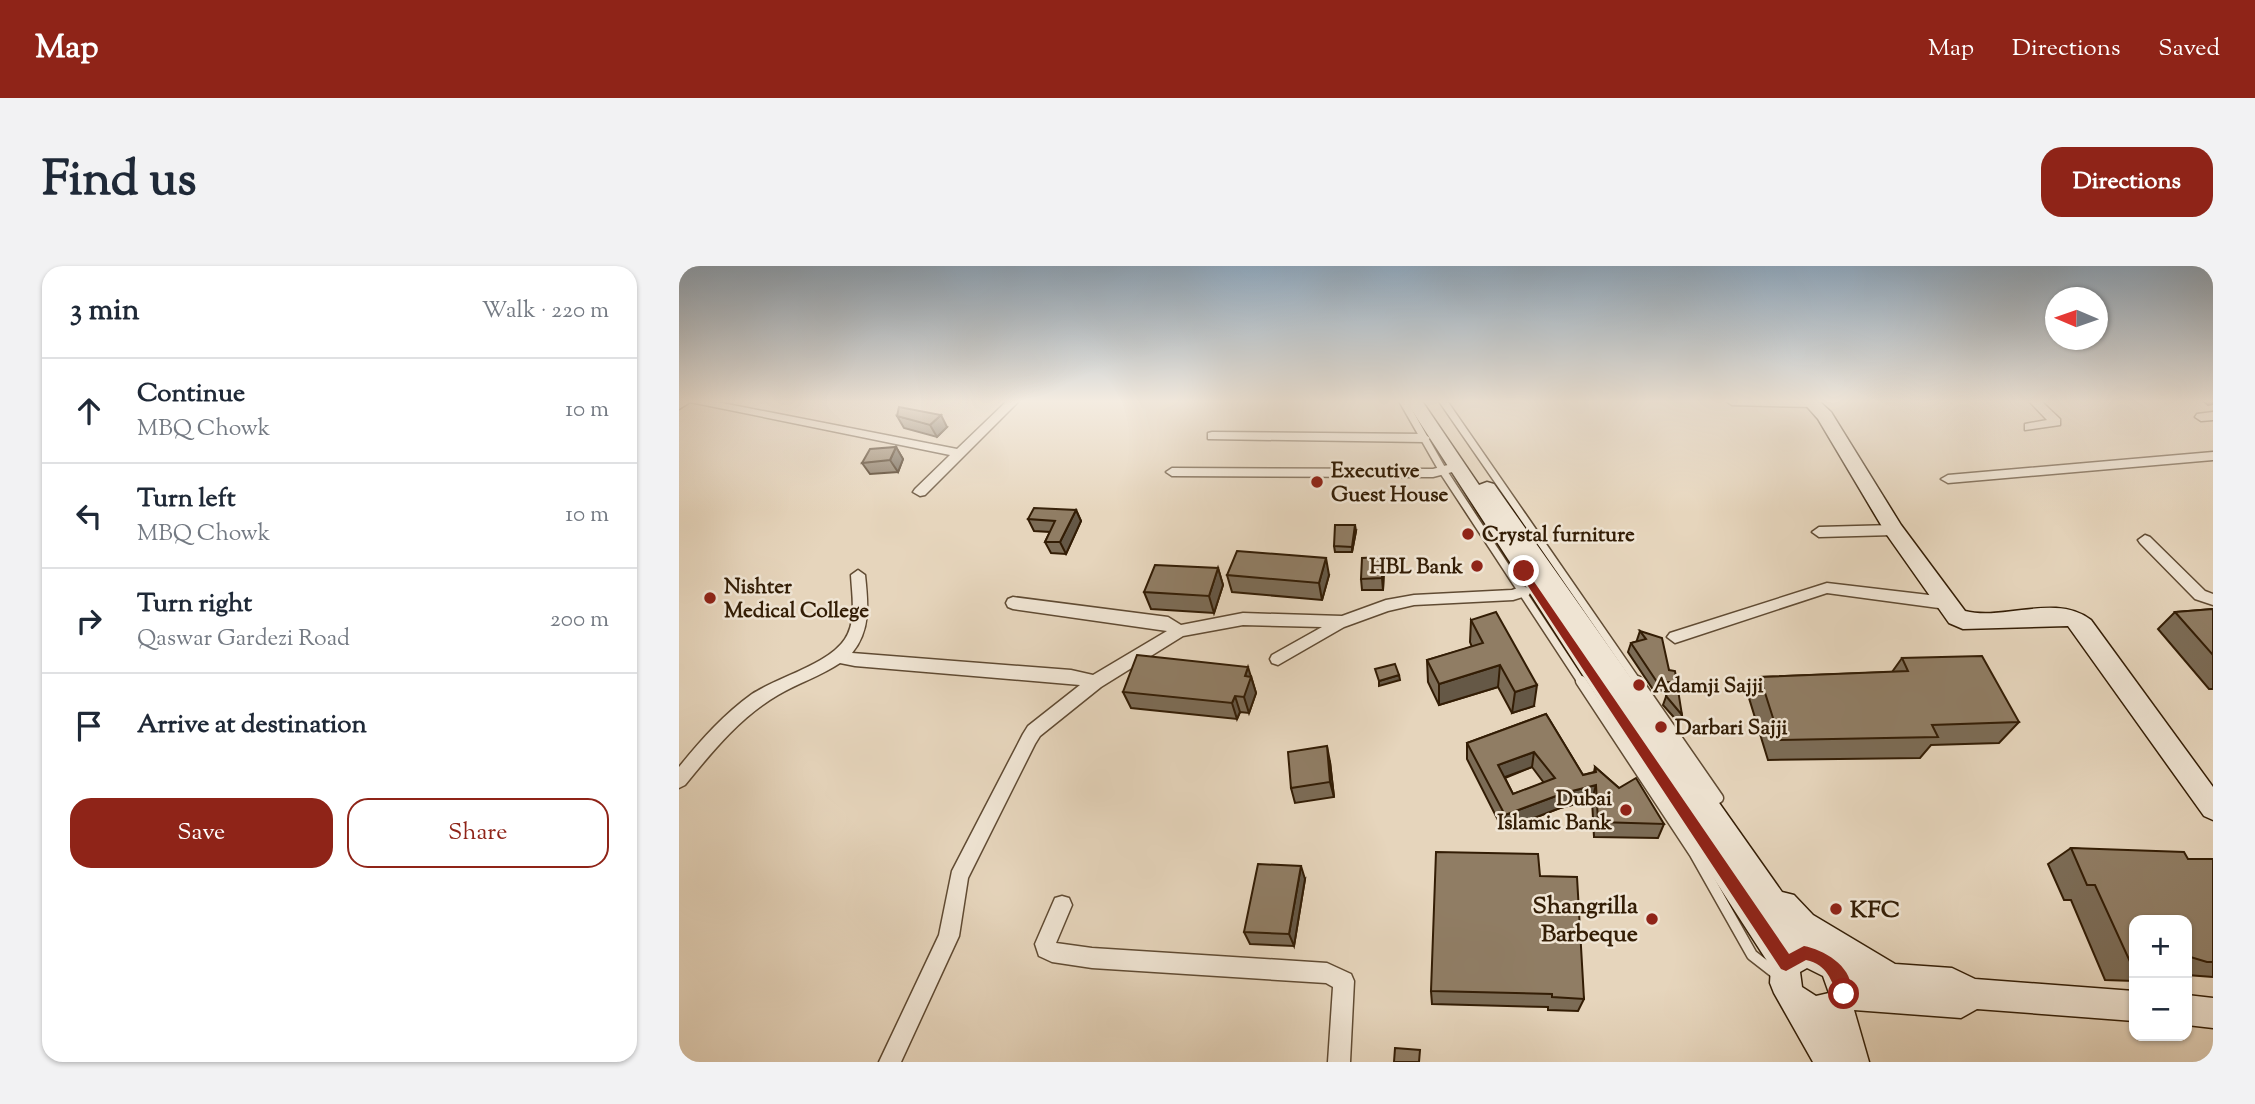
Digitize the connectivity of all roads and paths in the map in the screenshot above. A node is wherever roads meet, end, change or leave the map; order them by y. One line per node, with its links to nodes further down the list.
1 (884, 438): 8 (street)
2 (974, 438): 8 (street)
3 (1424, 438): 10 (lane)
4 (1442, 438): 10 (main road)
5 (1448, 438): 10 (main road)
6 (1453, 438): 10 (lane)
7 (1838, 438): 14 (main road)
8 (959, 453): 13 (street)
9 (2213, 456): 12 (street)
10 (1458, 458): 11 (street); 18 (main road); 30 (main road)
11 (1172, 472)
12 (1948, 479)
13 (920, 492)
14 (1894, 530): 15 (street); 21 (main road)
15 (1819, 532)
16 (2145, 540): 19 (street)
17 (858, 575): 25 (street)
18 (1520, 579): 22 (street); 32 (main road)
19 (2213, 600)
20 (1013, 603): 23 (street)
21 (1946, 603): 24 (street); 29 (main road)
22 (1343, 622): 23 (street); 26 (street)
23 (1179, 631): 27 (street)
24 (1675, 637)
25 (841, 657): 27 (street); 28 (street)
26 (1278, 659)
27 (1095, 682): 39 (street)
28 (679, 780)
29 (2213, 808)
30 (1751, 869): 32 (main road); 33 (main road)
31 (1062, 905): 40 (street)
32 (1792, 973): 34 (main road); 34 (main road); 41 (main road)
33 (1892, 978): 34 (main road); 35 (main road)
34 (1840, 991): 35 (main road); 42 (main road)
35 (1972, 994): 36 (main road)
36 (2129, 1006)
37 (2192, 1011): 38 (main road)
38 (2213, 1013)
39 (890, 1062)
40 (1339, 1062)
41 (1830, 1062)
42 (1853, 1062)

